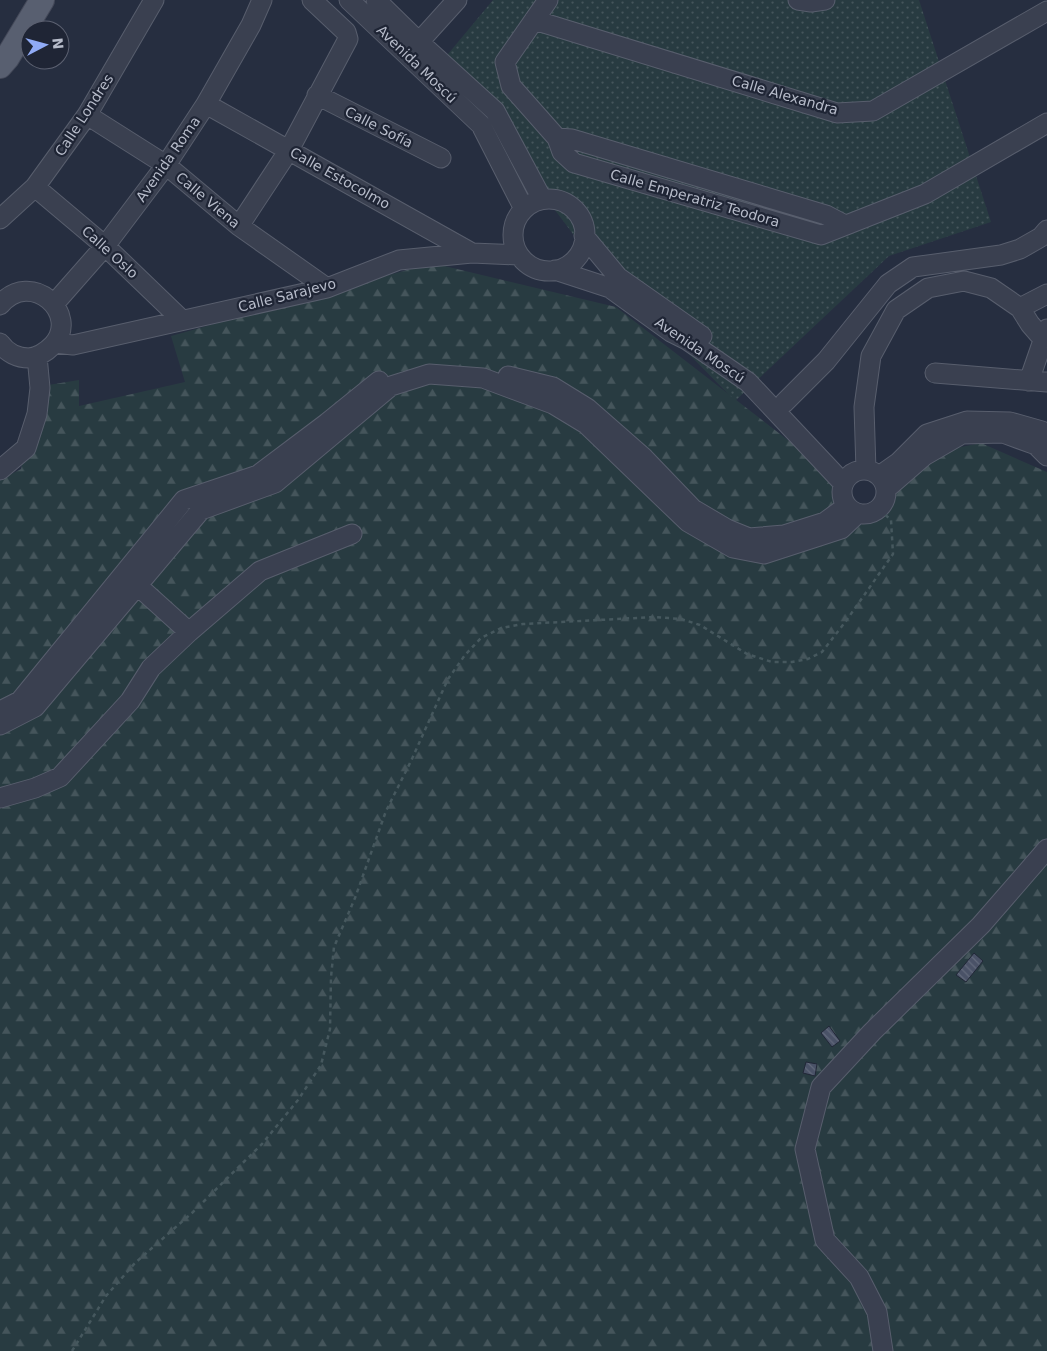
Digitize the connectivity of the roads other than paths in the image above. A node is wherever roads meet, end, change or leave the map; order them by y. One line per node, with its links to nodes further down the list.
1 (42, 0): 14 (main road)
2 (154, 0): 17 (street, Calle Londres)
3 (262, 0): 16 (street, Avenida Roma)
4 (312, 0): 15 (street)
5 (349, 0): 24 (street, Avenida Moscú)
6 (376, 0): 13 (street, Avenida Moscú)
7 (548, 0): 12 (street)
8 (798, 0): 9 (street)
9 (825, 0)
10 (450, 3): 13 (street)
11 (1047, 11): 12 (street, Calle Alexandra)
12 (534, 20): 18 (street, Calle Emperatriz Teodora)
13 (418, 42): 23 (street, Avenida Moscú)
14 (0, 66)
15 (317, 95): 19 (street); 20 (street, Calle Sofía)
16 (206, 104): 19 (street, Calle Estocolmo); 21 (street, Avenida Roma)
17 (87, 115): 21 (street, Calle Viena); 22 (street, Calle Londres)
18 (1047, 123)
19 (289, 150): 26 (street); 30 (street, Calle Estocolmo)
20 (441, 158)
21 (166, 165): 26 (street, Calle Viena); 29 (street, Avenida Roma)
22 (34, 187): 25 (street, Calle Londres); 29 (street, Calle Oslo)
23 (542, 199): 24 (street); 28 (street)
24 (524, 209): 31 (street)
25 (0, 219)
26 (239, 226): 35 (street, Calle Viena)
27 (1047, 230): 32 (street)
28 (584, 236): 33 (street); 34 (street, Avenida Moscú)
29 (105, 246): 39 (street, Avenida Roma); 43 (street, Calle Oslo)
30 (472, 253): 31 (street, Calle Sarajevo); 35 (street, Calle Sarajevo)
31 (519, 255): 33 (street)
32 (992, 256): 36 (street); 40 (street)
33 (555, 270): 34 (street, Avenida Moscú)
34 (614, 283): 45 (street, Avenida Moscú)
35 (327, 288): 43 (street, Calle Sarajevo)
36 (991, 288): 41 (street); 42 (street)
37 (1047, 294): 41 (street)
38 (2, 299): 39 (street)
39 (54, 304): 46 (street)
40 (872, 305): 42 (street); 51 (street)
41 (1020, 308): 44 (street)
42 (892, 317): 55 (street)
43 (182, 320): 46 (street, Calle Sarajevo)
44 (1045, 334): 50 (street)
45 (690, 335): 51 (street, Avenida Moscú); 55 (street, Avenida Moscú)
46 (55, 343): 48 (street)
47 (1, 347): 48 (street)
48 (37, 356): 54 (street)
49 (935, 373): 50 (street)
50 (1038, 382)
51 (784, 403): 55 (street, Avenida Moscú)
52 (1047, 436): 55 (street)
53 (1047, 456): 55 (street)
54 (0, 470)
55 (865, 478): 56 (street); 56 (street)
56 (852, 510): 58 (street)
57 (352, 534): 59 (street)
58 (131, 580): 59 (street); 60 (street); 61 (street)
59 (189, 632): 62 (street)
60 (0, 711)
61 (0, 725)
62 (0, 798)
63 (1047, 849): 64 (street)
64 (883, 1351)

